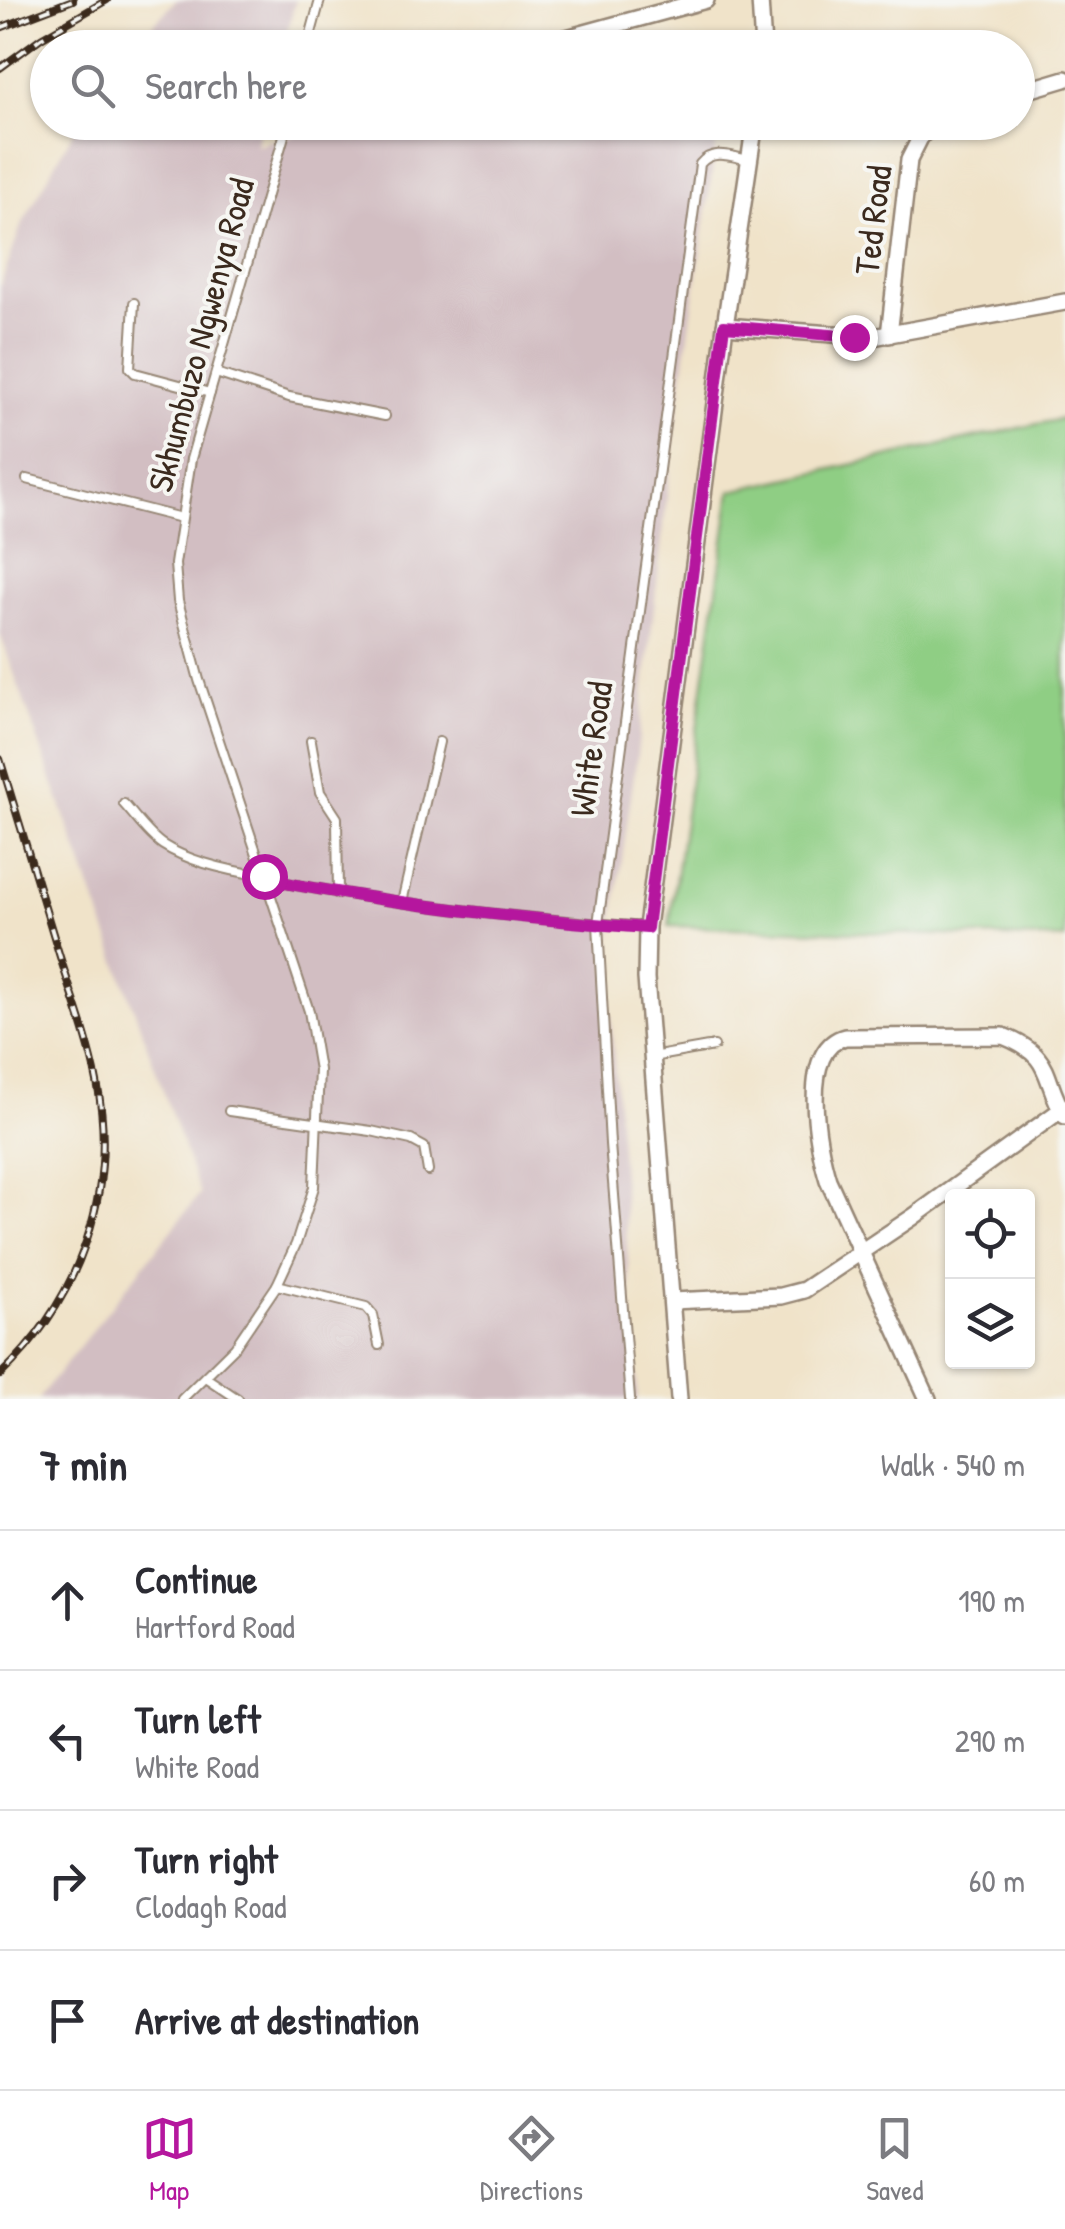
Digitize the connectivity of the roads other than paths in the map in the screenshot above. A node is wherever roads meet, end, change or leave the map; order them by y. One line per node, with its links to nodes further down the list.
1 (320, 0): 4 (lane)
2 (706, 0): 5 (street)
3 (760, 0): 6 (street)
4 (312, 30)
5 (596, 30)
6 (762, 30)
7 (1065, 80): 8 (street)
8 (1035, 88)
9 (283, 140): 17 (lane, Skhumbuzo Ngwenya Road)
10 (753, 140): 12 (street)
11 (919, 140): 16 (street, Ted Road)
12 (750, 160): 15 (street); 28 (lane, White Road)
13 (134, 302): 18 (lane)
14 (1065, 302): 16 (street)
15 (724, 326): 16 (street); 29 (street)
16 (889, 335)
17 (216, 373): 18 (lane, Skhumbuzo Ngwenya Road); 19 (lane)
18 (210, 392): 21 (lane, Skhumbuzo Ngwenya Road)
19 (385, 416)
20 (27, 479): 21 (lane)
21 (181, 518): 25 (lane, Skhumbuzo Ngwenya Road)
22 (311, 741): 26 (lane)
23 (439, 742): 27 (lane)
24 (124, 804): 25 (lane)
25 (264, 877): 26 (lane); 34 (lane, Skhumbuzo Ngwenya Road)
26 (338, 894): 27 (lane)
27 (402, 902): 28 (lane)
28 (598, 924): 29 (lane); 43 (lane, White Road)
29 (647, 928): 31 (street)
30 (714, 1046): 31 (lane)
31 (652, 1058): 38 (street)
32 (1064, 1111): 36 (street); 36 (street)
33 (229, 1112): 34 (lane)
34 (319, 1125): 35 (lane); 37 (lane, Skhumbuzo Ngwenya Road)
35 (428, 1171)
36 (860, 1252): 38 (street); 45 (street)
37 (277, 1285): 39 (lane); 40 (lane, Skhumbuzo Ngwenya Road)
38 (672, 1300): 44 (street)
39 (379, 1346)
40 (205, 1377): 41 (lane, Skhumbuzo Ngwenya Road); 42 (lane)
41 (182, 1399)
42 (238, 1399)
43 (630, 1399)
44 (679, 1399)
45 (928, 1399)

